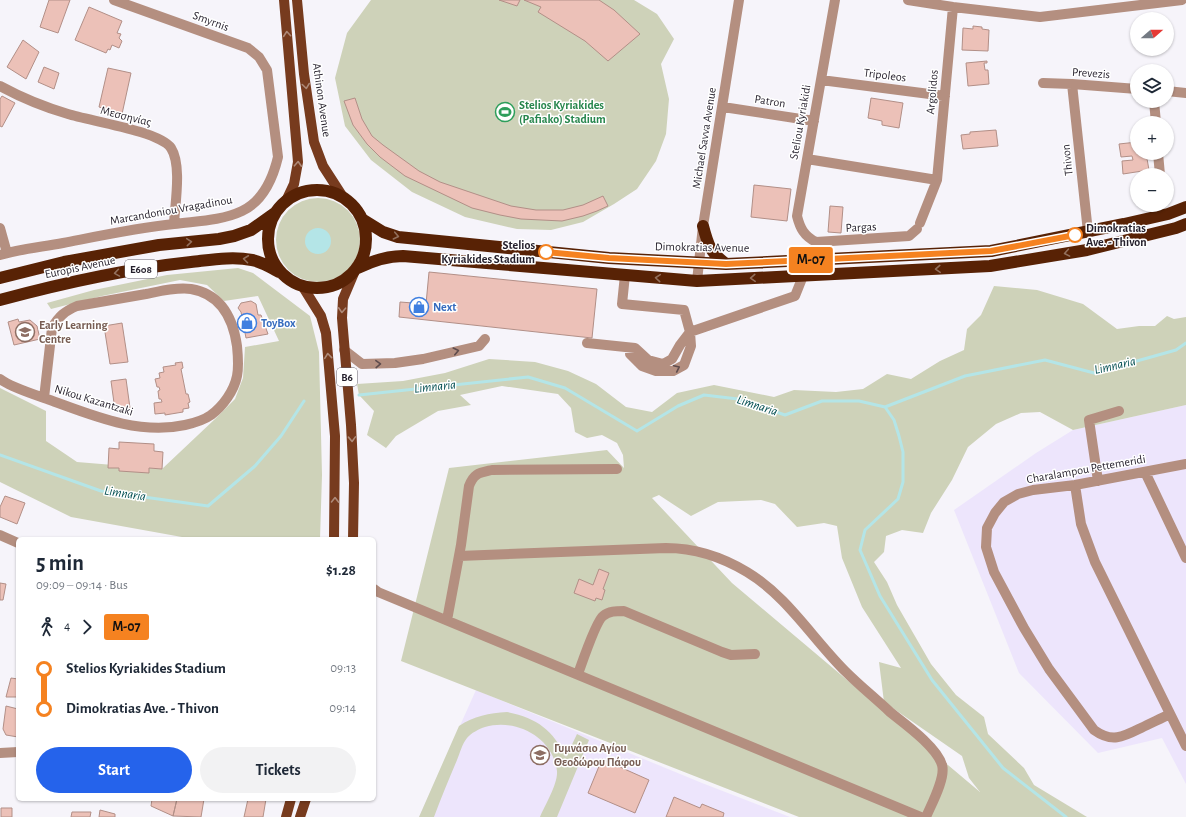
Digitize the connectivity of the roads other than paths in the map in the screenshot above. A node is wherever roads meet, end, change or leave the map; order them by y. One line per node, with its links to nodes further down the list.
1 (114, 0): 9 (street, Smyrnis)
2 (284, 0): 23 (main road, one-way to 2)
3 (298, 0): 22 (main road, Athinon Avenue, one-way to 22)
4 (739, 0): 18 (street, Michael Savva Avenue)
5 (835, 0): 10 (street, Steliou Kyriakidi)
6 (908, 0): 8 (street)
7 (1182, 0): 8 (street)
8 (953, 7): 17 (street, Argolidos)
9 (267, 70): 29 (street, Marcandoniou Vragadinou)
10 (821, 80): 17 (street, Tripoleos); 19 (street, Steliou Kyriakidi)
11 (1043, 83): 12 (street, Prevezis)
12 (1072, 84): 14 (street, Prevezis); 33 (street, Thivon)
13 (0, 86): 29 (street, Μεσσηνίας)
14 (1130, 88)
15 (1174, 92): 16 (street)
16 (1186, 93)
17 (945, 96): 21 (street, Argolidos)
18 (722, 107): 19 (street, Patron); 31 (street, Michael Savva Avenue)
19 (814, 121): 20 (street, Steliou Kyriakidi)
20 (807, 159): 21 (street); 35 (street, Steliou Kyriakidi)
21 (937, 180): 34 (street, Argolidos)
22 (343, 197): 23 (highway, E608); 28 (highway, E608)
23 (286, 201): 27 (highway, E608)
24 (1186, 207): 25 (highway, Dimokratias Avenue / E608)
25 (1174, 208)
26 (1156, 212): 33 (highway, Dimokratias Avenue / E608)
27 (275, 213): 40 (highway, E608); 43 (highway, Europis Avenue / E608, one-way to 27)
28 (362, 219): 37 (highway, Dimokratias Avenue / E608, one-way to 37); 39 (highway, E608)
29 (174, 224): 36 (street, Marcandoniou Vragadinou)
30 (1186, 224): 42 (highway, E608, one-way to 42)
31 (703, 226): 37 (street, Michael Savva Avenue); 38 (highway)
32 (0, 228): 36 (street)
33 (1088, 232): 38 (highway, Dimokratias Avenue / E608)
34 (909, 236): 35 (street, Pargas)
35 (816, 242)
36 (4, 254)
37 (699, 263): 38 (highway, Dimokratias Avenue / E608); 44 (street, Michael Savva Avenue)
38 (726, 264)
39 (356, 270): 41 (highway, E608); 45 (highway, E608); 50 (main road, B6, one-way to 50)
40 (282, 274): 45 (highway, E608); 46 (highway, Europis Avenue / E608, one-way to 46)
41 (625, 275): 44 (highway, E608, one-way to 41); 47 (street)
42 (803, 276): 44 (highway, E608, one-way to 44); 47 (street)
43 (0, 278)
44 (697, 281)
45 (303, 287): 61 (main road, B6, one-way to 45)
46 (0, 300)
47 (690, 332): 49 (street); 51 (street, one-way to 47)
48 (485, 339): 50 (street, one-way to 48)
49 (586, 343)
50 (344, 350): 62 (main road, B6, one-way to 62)
51 (630, 354)
52 (0, 379): 53 (street, Nikou Kazantzaki)
53 (44, 398): 53 (street, Nikou Kazantzaki)
54 (1119, 411): 58 (street)
55 (1186, 464): 57 (street, Charalampou Pettemeridi)
56 (617, 469): 65 (street)
57 (1145, 472): 58 (street, Charalampou Pettemeridi); 64 (street)
58 (1098, 481): 59 (street, Charalampou Pettemeridi)
59 (1076, 485): 70 (street); 70 (street, Charalampou Pettemeridi)
60 (0, 535): 63 (street)
61 (334, 537)
62 (353, 537)
63 (16, 542)
64 (1185, 553)
65 (459, 556): 67 (street); 80 (street)
66 (376, 591): 67 (street)
67 (447, 620): 69 (street)
68 (755, 654): 69 (street)
69 (578, 674): 79 (street)
70 (1170, 714): 71 (street)
71 (1186, 746)
72 (16, 752): 73 (street)
73 (0, 753)
74 (290, 801): 76 (main road)
75 (305, 803): 77 (main road); 78 (street)
76 (286, 817)
77 (300, 817)
78 (306, 817)
79 (921, 817)
80 (926, 817)

